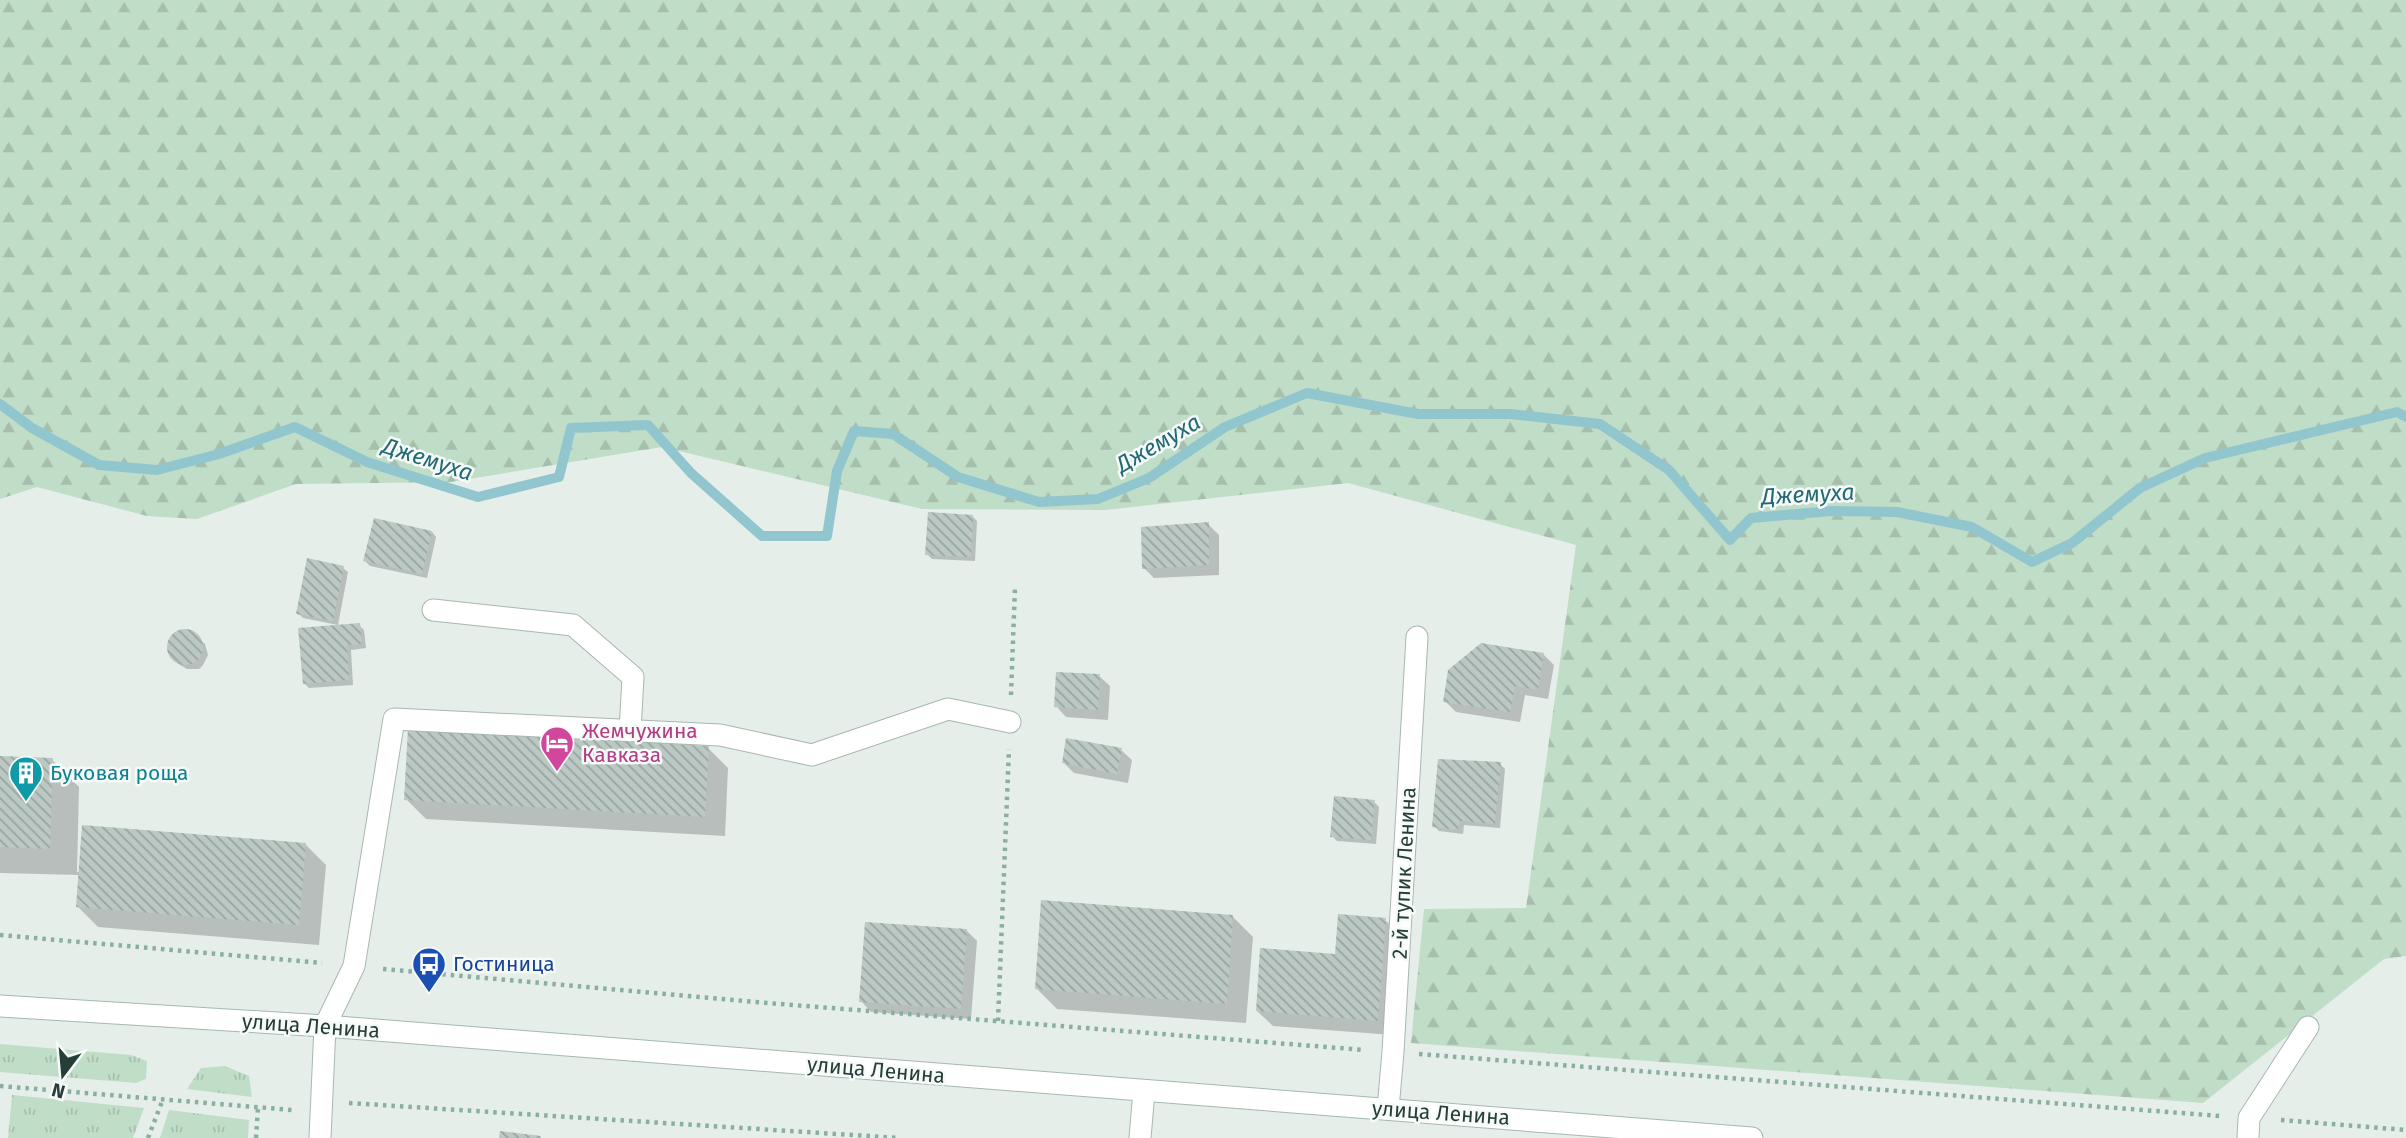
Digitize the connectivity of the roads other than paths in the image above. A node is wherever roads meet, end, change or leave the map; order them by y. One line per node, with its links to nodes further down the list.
1 (433, 610): 4 (main road)
2 (1417, 637): 9 (main road, 2-й тупик Ленина)
3 (1010, 722): 4 (main road)
4 (630, 731): 6 (main road)
5 (0, 1006): 6 (main road, улица Ленина)
6 (325, 1026): 8 (main road, улица Ленина); 12 (main road)
7 (2308, 1027): 10 (main road)
8 (1144, 1091): 9 (main road, улица Ленина); 13 (main road)
9 (1388, 1109): 11 (main road, улица Ленина)
10 (2248, 1128)
11 (1566, 1130): 14 (main road, улица Ленина)
12 (320, 1138)
13 (1140, 1138)
14 (1752, 1138)

